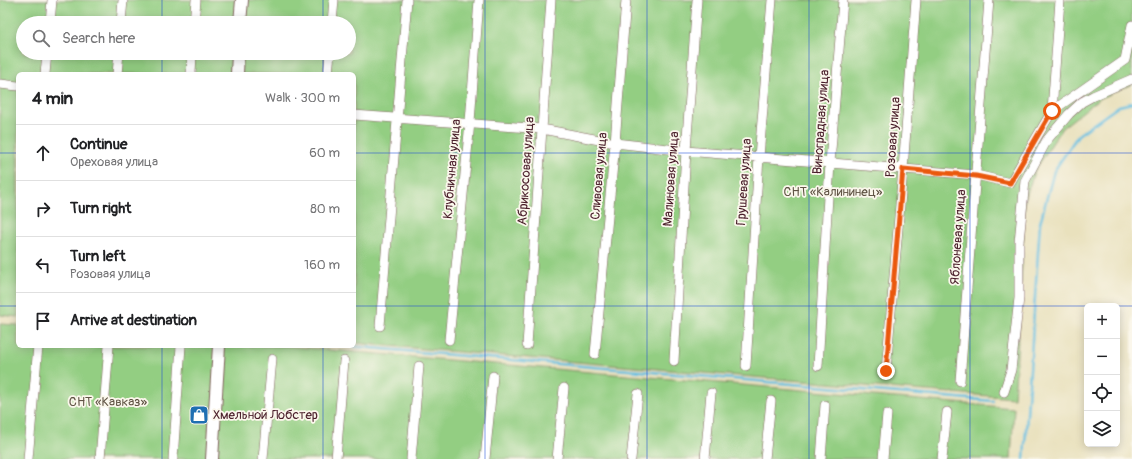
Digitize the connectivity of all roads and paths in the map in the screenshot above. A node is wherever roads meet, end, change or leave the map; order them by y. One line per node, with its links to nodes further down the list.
1 (52, 0): 16 (street)
2 (123, 0): 17 (street)
3 (196, 0): 18 (street)
4 (242, 0): 19 (street)
5 (334, 0): 20 (street)
6 (407, 0): 37 (street)
7 (479, 0): 38 (street, Клубничная улица)
8 (552, 0): 39 (street, Абрикосовая улица)
9 (626, 0): 40 (street, Сливовая улица)
10 (697, 0): 41 (street, Малиновая улица)
11 (772, 0): 42 (street, Грушевая улица)
12 (844, 0): 43 (street, Виноградная улица)
13 (916, 0): 44 (street, Розовая улица)
14 (990, 0): 45 (street, Яблоневая улица)
15 (1060, 0): 35 (street)
16 (51, 16)
17 (122, 16)
18 (195, 16)
19 (241, 16)
20 (333, 16)
21 (1132, 25): 35 (street)
22 (46, 60): 27 (street)
23 (118, 60): 28 (street)
24 (192, 60): 29 (street)
25 (238, 60): 30 (street)
26 (329, 60): 31 (street)
27 (45, 72)
28 (117, 72)
29 (191, 72)
30 (237, 72)
31 (328, 72)
32 (1132, 79): 65 (street)
33 (0, 84): 34 (street)
34 (16, 86)
35 (1052, 111): 45 (street)
36 (356, 114): 37 (street)
37 (397, 118): 38 (street); 46 (street)
38 (470, 122): 39 (street); 47 (street, Клубничная улица)
39 (542, 129): 40 (street); 48 (street, Абрикосовая улица)
40 (615, 143): 41 (street); 53 (street, Сливовая улица)
41 (686, 151): 42 (street); 56 (street, Малиновая улица)
42 (759, 157): 43 (street); 58 (street, Грушевая улица)
43 (830, 163): 44 (street); 59 (street, Виноградная улица)
44 (903, 169): 45 (street); 60 (street, Розовая улица)
45 (976, 176): 62 (street, Яблоневая улица)
46 (380, 326)
47 (449, 340)
48 (527, 345)
49 (38, 348): 71 (street)
50 (109, 348): 72 (street)
51 (181, 348): 73 (street)
52 (219, 348): 74 (street)
53 (595, 354)
54 (272, 359): 75 (street)
55 (344, 361): 76 (street)
56 (674, 361)
57 (419, 366): 77 (street)
58 (746, 366)
59 (818, 366)
60 (886, 371)
61 (493, 376): 78 (street)
62 (960, 381)
63 (564, 388): 79 (street)
64 (711, 392): 81 (street)
65 (1004, 392)
66 (638, 394): 80 (street)
67 (771, 401): 82 (street)
68 (825, 406): 83 (street)
69 (947, 412): 85 (street)
70 (887, 414): 84 (street)
71 (28, 459)
72 (100, 459)
73 (173, 459)
74 (212, 459)
75 (263, 459)
76 (336, 459)
77 (411, 459)
78 (485, 459)
79 (557, 459)
80 (631, 459)
81 (705, 459)
82 (765, 459)
83 (821, 459)
84 (883, 459)
85 (942, 459)

